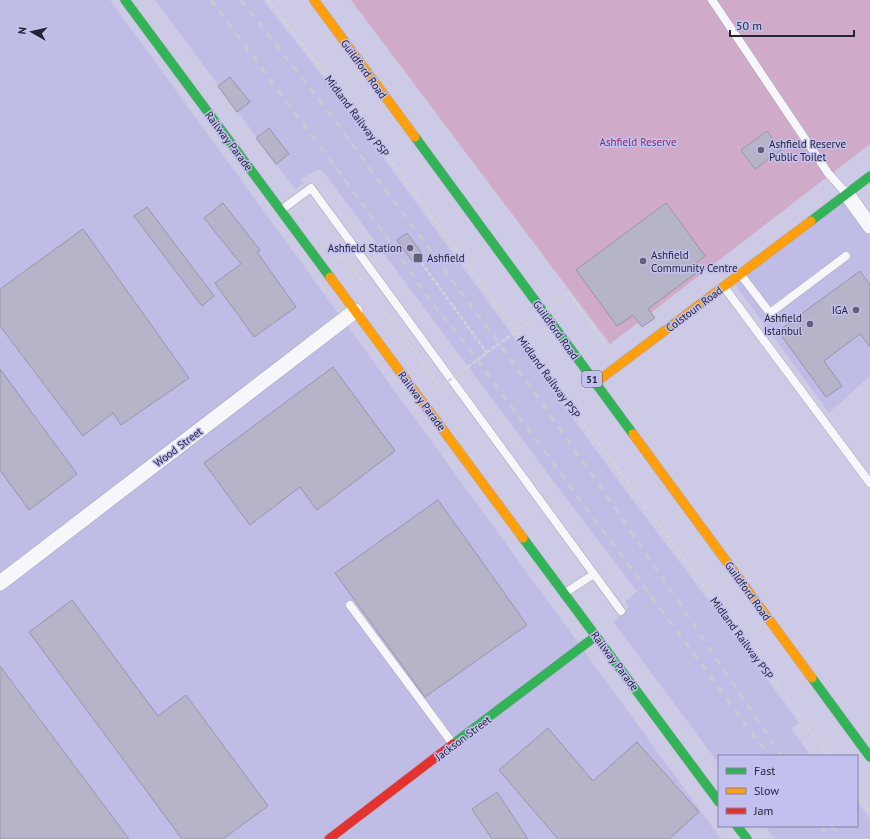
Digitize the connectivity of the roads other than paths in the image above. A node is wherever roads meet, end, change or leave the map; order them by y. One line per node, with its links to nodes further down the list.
1 (125, 0): 6 (main road, Railway Parade)
2 (314, 0): 12 (main road, Guildford Road / 51)
3 (712, 0): 5 (lane)
4 (870, 176): 5 (main road, Colstoun Road)
5 (847, 194): 7 (street); 9 (main road, Colstoun Road)
6 (281, 210): 11 (main road, Railway Parade); 14 (lane)
7 (870, 226)
8 (846, 256): 9 (lane)
9 (740, 274): 10 (main road, Colstoun Road)
10 (724, 287): 12 (main road, Colstoun Road); 13 (lane)
11 (355, 311): 15 (street, Wood Street); 16 (main road, Railway Parade)
12 (595, 383): 21 (main road, Guildford Road / 51)
13 (870, 483)
14 (594, 574): 16 (lane); 18 (lane)
15 (0, 583)
16 (564, 593): 19 (main road, Railway Parade)
17 (350, 605): 20 (lane)
18 (621, 611)
19 (596, 636): 20 (main road, Jackson Street); 22 (main road, Railway Parade)
20 (454, 744): 24 (main road, Jackson Street)
21 (870, 757)
22 (718, 801)
23 (738, 827): 25 (main road)
24 (329, 839)
25 (747, 839)

